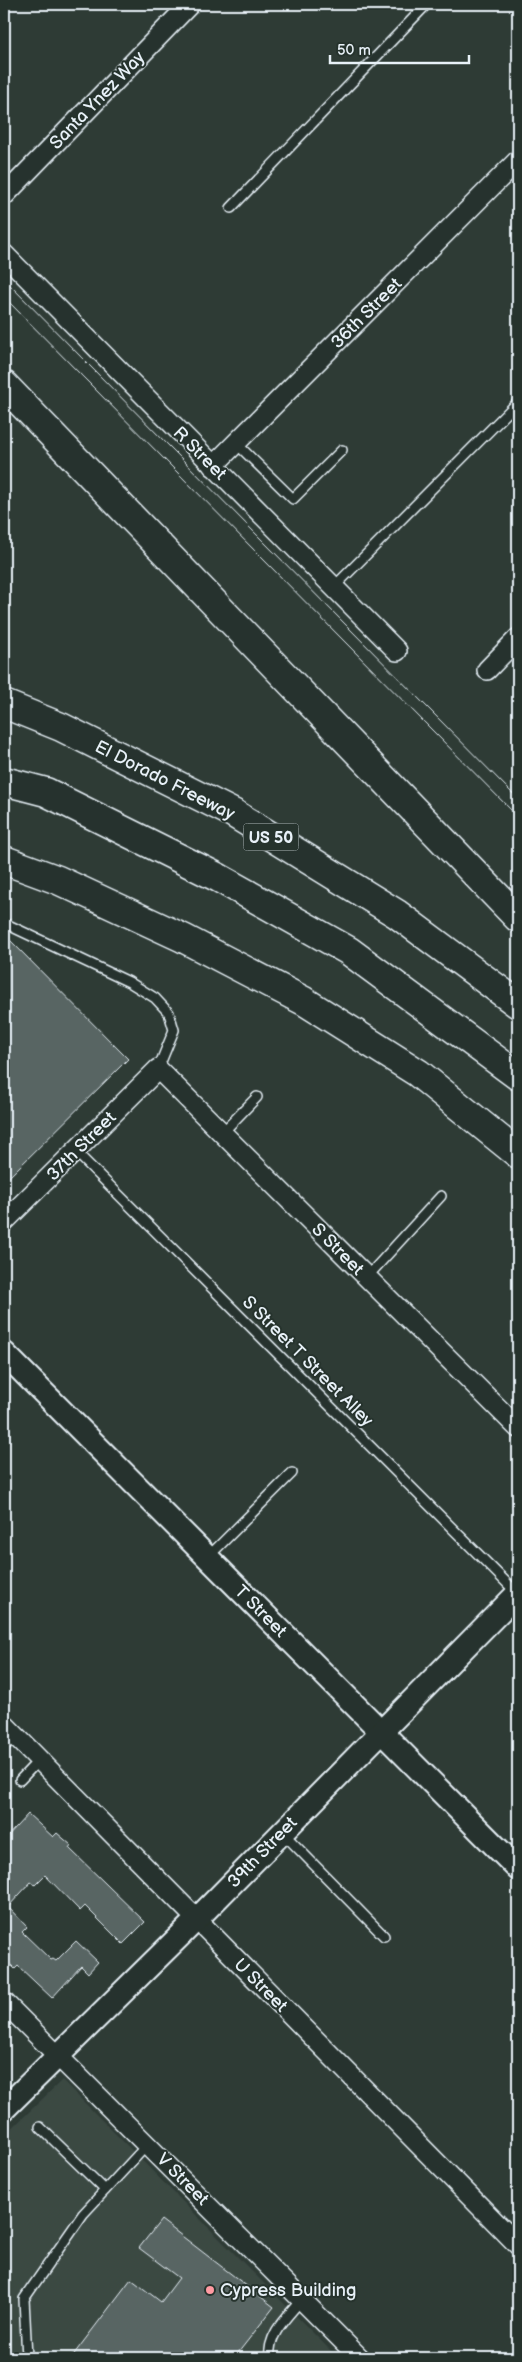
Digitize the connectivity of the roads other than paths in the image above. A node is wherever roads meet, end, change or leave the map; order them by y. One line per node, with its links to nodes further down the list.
1 (190, 4): 4 (street, Santa Ynez Way)
2 (427, 4): 5 (lane)
3 (518, 160): 9 (street, 36th Street)
4 (4, 196)
5 (231, 208)
6 (4, 254): 11 (street, R Street)
7 (4, 385): 19 (highway)
8 (518, 402): 12 (lane)
9 (236, 443): 10 (lane); 11 (street, 36th Street)
10 (342, 450)
11 (213, 466): 12 (street, R Street)
12 (334, 587): 14 (street, R Street)
13 (518, 638): 15 (street)
14 (397, 651)
15 (487, 670)
16 (4, 704): 21 (highway, El Dorado Freeway / US 50)
17 (4, 781): 23 (highway)
18 (4, 860): 27 (highway)
19 (518, 918)
20 (4, 923): 22 (lane)
21 (518, 1004)
22 (158, 1069): 25 (street, S Street); 26 (street, 37th Street)
23 (518, 1076)
24 (256, 1097): 25 (lane)
25 (222, 1133): 30 (street, S Street)
26 (75, 1151): 29 (street, 37th Street); 35 (lane, S Street T Street Alley)
27 (518, 1154)
28 (441, 1196): 30 (lane)
29 (4, 1222)
30 (367, 1277): 32 (street, S Street)
31 (4, 1353): 34 (street, T Street)
32 (518, 1428)
33 (292, 1473): 34 (lane)
34 (208, 1558): 36 (street, T Street)
35 (518, 1593): 36 (street, 39th Street)
36 (380, 1732): 40 (street, 39th Street); 41 (street, T Street)
37 (7, 1736): 38 (street, U Street)
38 (39, 1760): 39 (lane); 42 (street, U Street)
39 (20, 1780)
40 (282, 1832): 42 (street, 39th Street); 43 (lane)
41 (518, 1869)
42 (196, 1920): 45 (street, 39th Street); 50 (street, U Street)
43 (384, 1936)
44 (4, 2002): 45 (street, V Street)
45 (57, 2057): 46 (street, 39th Street); 48 (street, V Street)
46 (4, 2109)
47 (40, 2127): 49 (lane)
48 (148, 2144): 49 (lane); 51 (street, V Street)
49 (105, 2190): 53 (lane)
50 (518, 2245)
51 (302, 2300): 52 (street, V Street); 54 (lane)
52 (352, 2356)
53 (27, 2358)
54 (270, 2358)

